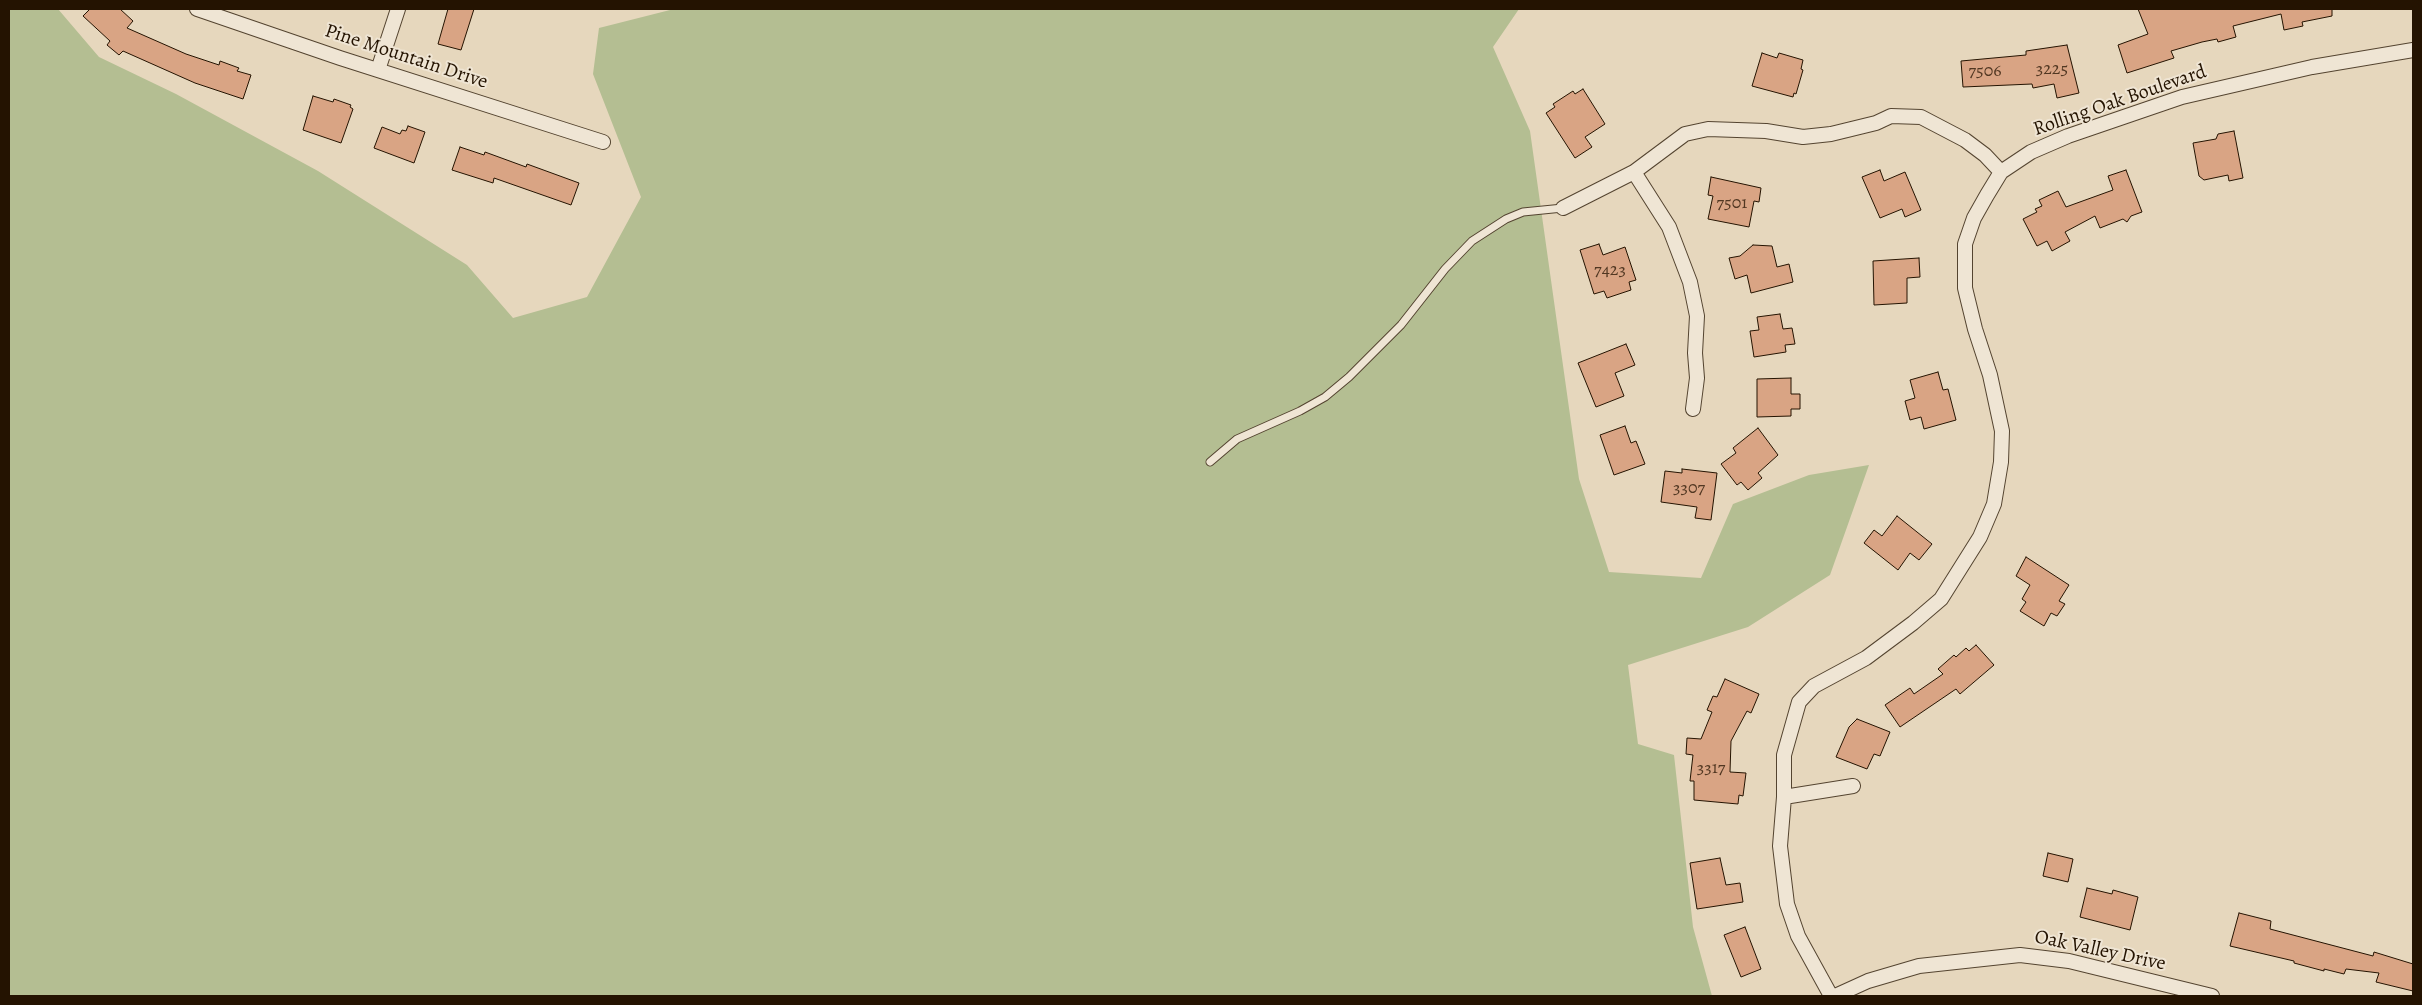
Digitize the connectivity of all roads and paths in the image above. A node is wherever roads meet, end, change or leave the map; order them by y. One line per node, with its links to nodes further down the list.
1 (197, 9): 4 (street, Pine Mountain Drive)
2 (398, 9): 4 (street)
3 (2413, 50): 7 (street, Rolling Oak Boulevard)
4 (378, 70): 5 (street, Pine Mountain Drive)
5 (603, 142)
6 (1634, 172): 7 (street); 8 (street); 9 (street)
7 (2002, 172): 12 (street, Rolling Oak Boulevard)
8 (1563, 208): 10 (lane)
9 (1693, 410)
10 (1210, 462)
11 (1853, 786): 12 (street)
12 (1784, 797): 13 (street, Rolling Oak Boulevard)
13 (1831, 996)
14 (1835, 996): 15 (street, Oak Valley Drive)
15 (2212, 996)

